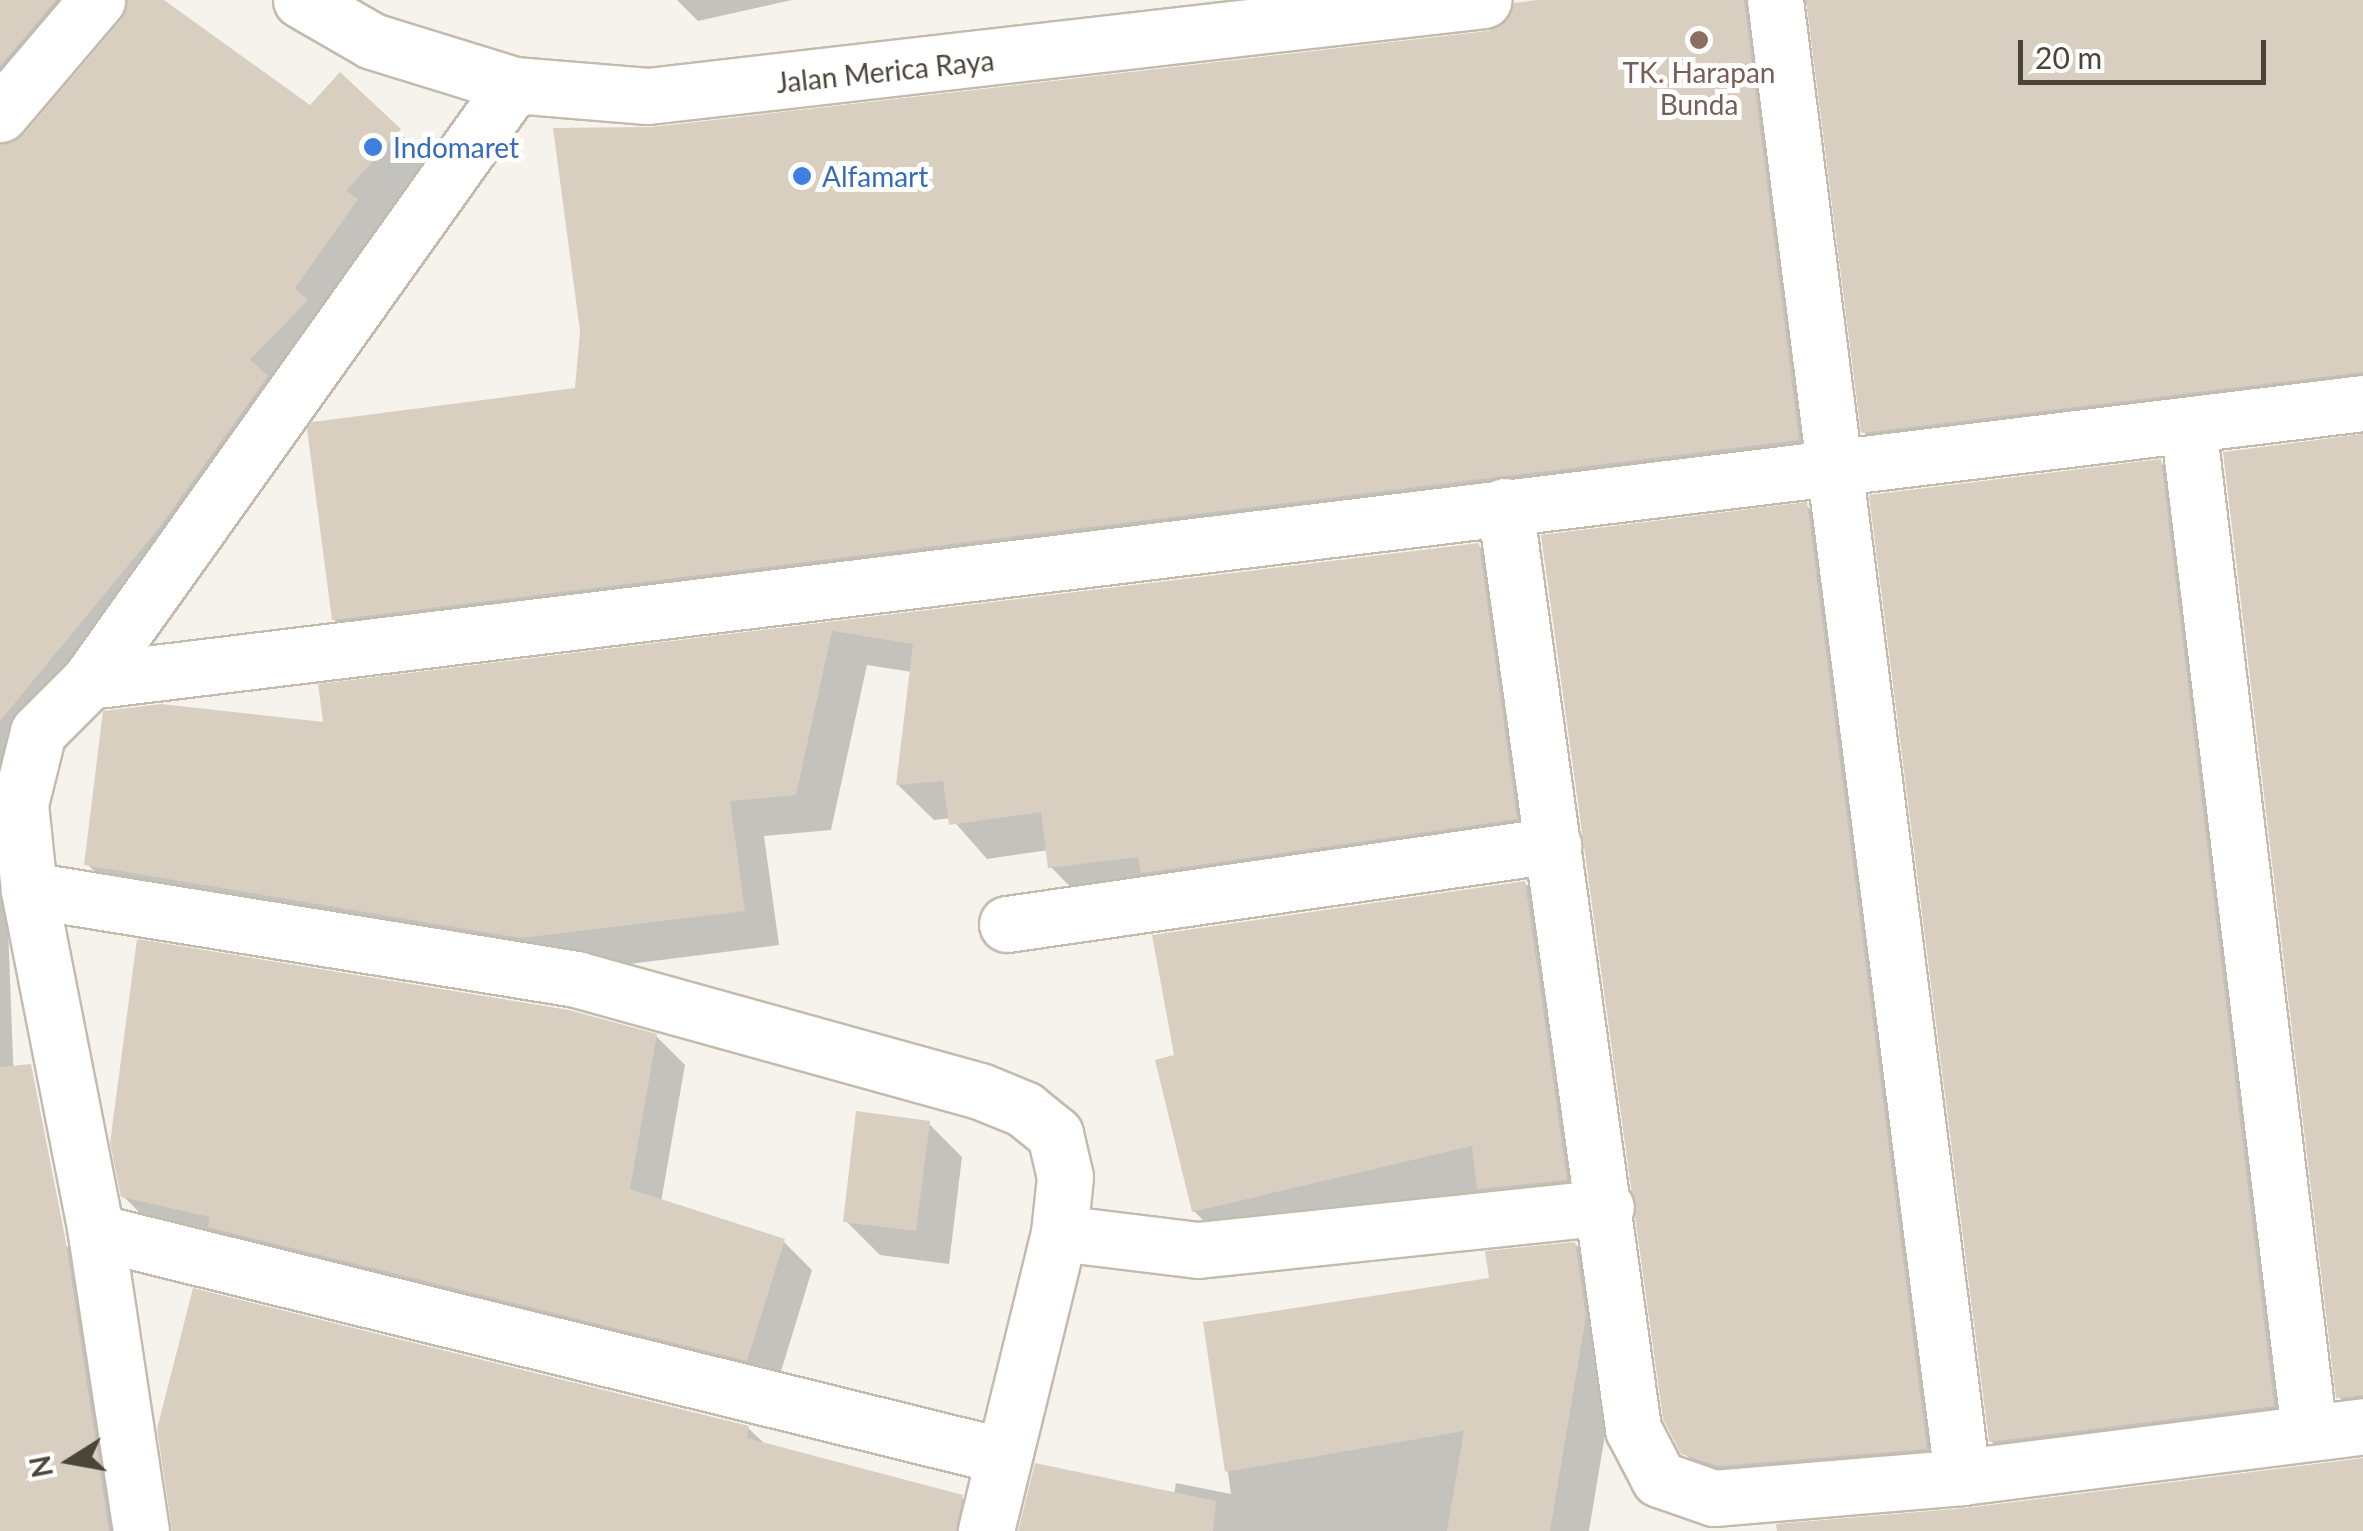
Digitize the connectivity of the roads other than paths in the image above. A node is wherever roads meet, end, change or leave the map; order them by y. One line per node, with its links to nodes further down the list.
1 (96, 0): 7 (street)
2 (301, 0): 6 (street, Jalan Merica Raya)
3 (1484, 0): 5 (street, Jalan Merica Raya)
4 (1775, 0): 10 (street)
5 (1112, 23): 6 (street, Jalan Merica Raya)
6 (514, 84): 12 (street)
7 (0, 114)
8 (2363, 403): 9 (street)
9 (2188, 425): 10 (street); 20 (street)
10 (1839, 469): 11 (street); 22 (street)
11 (1505, 506): 12 (street); 13 (street)
12 (89, 681): 14 (street)
13 (1553, 845): 15 (street); 16 (street)
14 (29, 890): 17 (street); 18 (street)
15 (1008, 924)
16 (1606, 1207): 18 (street); 22 (street)
17 (96, 1232): 21 (street); 23 (street)
18 (1059, 1233): 21 (street)
19 (2363, 1426): 20 (street)
20 (2308, 1432): 22 (street)
21 (1003, 1456): 24 (street)
22 (1962, 1478)
23 (140, 1531)
24 (986, 1531)

